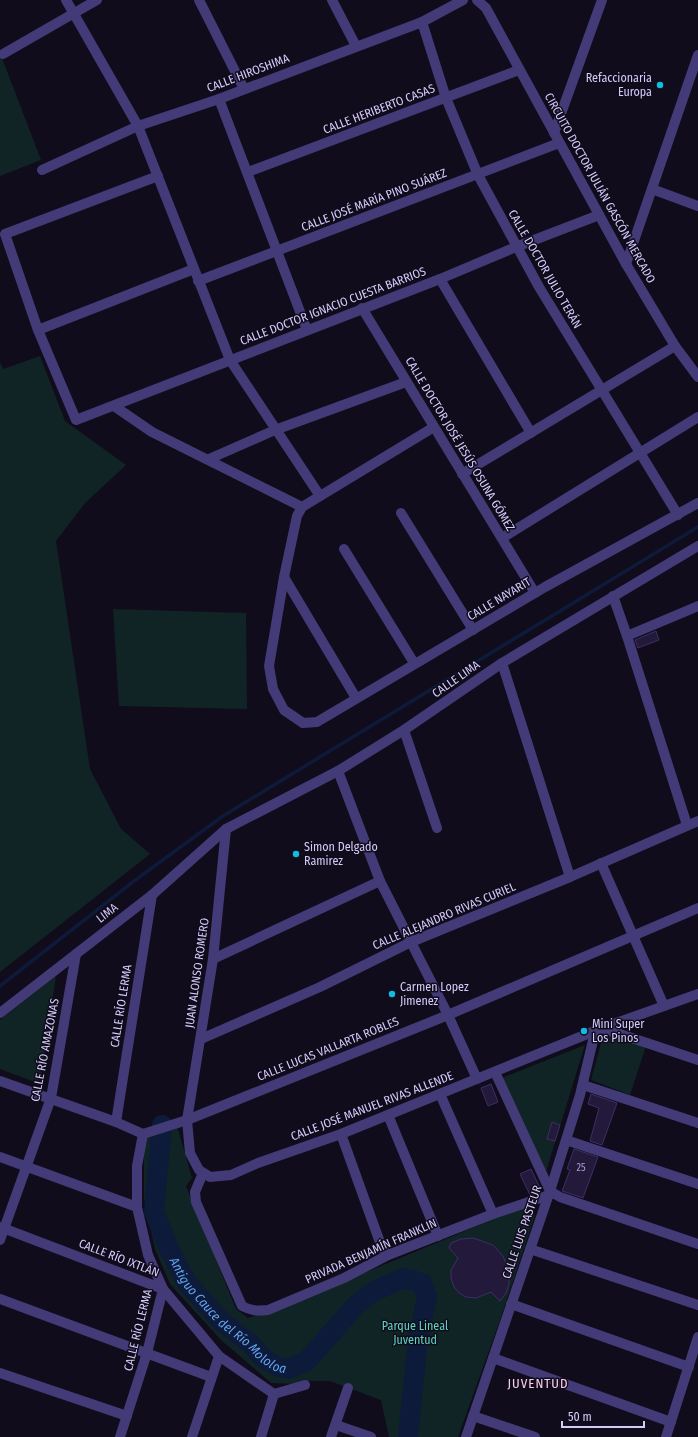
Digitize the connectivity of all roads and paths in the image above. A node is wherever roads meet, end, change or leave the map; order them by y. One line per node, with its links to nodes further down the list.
1 (66, 0): 9 (street)
2 (97, 0): 9 (street)
3 (199, 0): 15 (street)
4 (332, 0): 11 (street)
5 (462, 0): 10 (street, CALLE HIROSHIMA)
6 (477, 0): 8 (street)
7 (602, 0): 19 (street)
8 (485, 4): 14 (street, CIRCUITO DOCTOR JULIÁN GASCÓN MERCADO)
9 (74, 14): 12 (street); 18 (street)
10 (422, 22): 11 (street, CALLE HIROSHIMA); 16 (street, CALLE DOCTOR JULIO TERÁN)
11 (356, 46): 15 (street, CALLE HIROSHIMA)
12 (3, 54)
13 (698, 55): 25 (street)
14 (519, 70): 16 (street, CALLE HERIBERTO CASAS); 19 (street, CIRCUITO DOCTOR JULIÁN GASCÓN MERCADO)
15 (244, 89): 17 (street, CALLE HIROSHIMA)
16 (446, 98): 22 (street, CALLE HERIBERTO CASAS); 23 (street, CALLE DOCTOR JULIO TERÁN)
17 (219, 99): 18 (street, CALLE HIROSHIMA); 22 (street)
18 (138, 126): 21 (street, CALLE HIROSHIMA); 24 (street)
19 (554, 133): 20 (street, CIRCUITO DOCTOR JULIÁN GASCÓN MERCADO)
20 (559, 143): 23 (street, CALLE JOSÉ MARÍA PINO SUÁREZ); 27 (street, CIRCUITO DOCTOR JULIÁN GASCÓN MERCADO)
21 (42, 170)
22 (248, 172): 29 (street)
23 (478, 175): 28 (street, CALLE DOCTOR JULIO TERÁN); 29 (street, CALLE JOSÉ MARÍA PINO SUÁREZ)
24 (158, 176): 31 (street); 35 (street)
25 (652, 189): 26 (street); 30 (street)
26 (698, 206)
27 (599, 215): 28 (street, CALLE DOCTOR IGNACIO CUESTA BARRIOS); 30 (street, CIRCUITO DOCTOR JULIÁN GASCÓN MERCADO)
28 (516, 247): 32 (street, CALLE DOCTOR IGNACIO CUESTA BARRIOS); 41 (street, CALLE DOCTOR JULIO TERÁN)
29 (278, 251): 33 (street, CALLE JOSÉ MARÍA PINO SUÁREZ); 36 (street)
30 (626, 264): 37 (street, CIRCUITO DOCTOR JULIÁN GASCÓN MERCADO)
31 (194, 269): 33 (street); 35 (street)
32 (440, 279): 34 (street, CALLE DOCTOR IGNACIO CUESTA BARRIOS); 46 (street)
33 (198, 281): 38 (street)
34 (362, 308): 36 (street, CALLE DOCTOR IGNACIO CUESTA BARRIOS); 40 (street, CALLE DOCTOR JOSÉ JESÚS OSUNA GÓMEZ)
35 (38, 330): 42 (street, CALLE DOCTOR IGNACIO CUESTA BARRIOS)
36 (307, 330): 38 (street, CALLE DOCTOR IGNACIO CUESTA BARRIOS)
37 (675, 346): 39 (street, CIRCUITO DOCTOR JULIÁN GASCÓN MERCADO); 41 (street)
38 (230, 360): 42 (street, CALLE DOCTOR IGNACIO CUESTA BARRIOS); 45 (street)
39 (698, 377)
40 (406, 382): 44 (street, CALLE DOCTOR JOSÉ JESÚS OSUNA GÓMEZ); 45 (street)
41 (601, 390): 46 (street); 47 (street, CALLE DOCTOR JULIO TERÁN)
42 (114, 406): 48 (street)
43 (698, 418): 47 (street)
44 (434, 427): 49 (street, CALLE DOCTOR JOSÉ JESÚS OSUNA GÓMEZ); 50 (street)
45 (275, 430): 48 (street); 50 (street)
46 (531, 433): 49 (street)
47 (640, 454): 54 (street, CALLE DOCTOR JULIO TERÁN); 55 (street)
48 (209, 460): 52 (street)
49 (462, 474): 55 (street, CALLE DOCTOR JOSÉ JESÚS OSUNA GÓMEZ)
50 (320, 496): 52 (street)
51 (698, 503): 54 (street, CALLE NAYARIT)
52 (302, 507): 58 (street)
53 (401, 513): 62 (street)
54 (678, 515): 59 (street, CALLE NAYARIT)
55 (502, 538): 59 (street, CALLE DOCTOR JOSÉ JESÚS OSUNA GÓMEZ)
56 (698, 546): 60 (street, CALLE LIMA)
57 (344, 549): 65 (street)
58 (284, 577): 66 (street); 66 (street, CALLE NAYARIT)
59 (535, 593): 62 (street, CALLE NAYARIT)
60 (613, 596): 63 (street); 64 (street, CALLE LIMA)
61 (698, 606): 63 (street)
62 (473, 630): 65 (street, CALLE NAYARIT)
63 (627, 636): 70 (street)
64 (502, 663): 67 (street, CALLE LIMA); 74 (street)
65 (414, 664): 66 (street, CALLE NAYARIT)
66 (356, 698)
67 (404, 730): 68 (street, CALLE LIMA); 71 (street)
68 (338, 771): 72 (street, CALLE LIMA); 75 (street)
69 (698, 821): 70 (street, CALLE ALEJANDRO RIVAS CURIEL)
70 (687, 825): 73 (street, CALLE ALEJANDRO RIVAS CURIEL)
71 (437, 828)
72 (226, 829): 76 (street, LIMA); 81 (street, JUAN ALONSO ROMERO)
73 (601, 863): 74 (street, CALLE ALEJANDRO RIVAS CURIEL); 78 (street)
74 (570, 877): 79 (street, CALLE ALEJANDRO RIVAS CURIEL)
75 (380, 881): 79 (street); 81 (street)
76 (152, 895): 80 (street, LIMA); 99 (street, CALLE RÍO LERMA)
77 (698, 908): 78 (street, CALLE LUCAS VALLARTA ROBLES)
78 (634, 936): 85 (street); 87 (street, CALLE LUCAS VALLARTA ROBLES)
79 (411, 942): 87 (street); 89 (street, CALLE ALEJANDRO RIVAS CURIEL)
80 (76, 954): 86 (street, LIMA); 96 (street, CALLE RÍO AMAZONAS)
81 (213, 959): 89 (street, JUAN ALONSO ROMERO)
82 (698, 994): 83 (street, CALLE JOSÉ MANUEL RIVAS ALLENDE)
83 (688, 997): 84 (street); 85 (street, CALLE JOSÉ MANUEL RIVAS ALLENDE)
84 (698, 1001)
85 (664, 1006): 88 (street, CALLE JOSÉ MANUEL RIVAS ALLENDE)
86 (0, 1013)
87 (448, 1015): 92 (street); 98 (street, CALLE LUCAS VALLARTA ROBLES)
88 (598, 1030): 90 (street); 91 (street, CALLE JOSÉ MANUEL RIVAS ALLENDE); 94 (street, CALLE LUIS PASTEUR)
89 (201, 1039): 98 (street, JUAN ALONSO ROMERO)
90 (698, 1060)
91 (495, 1072): 92 (street, CALLE JOSÉ MANUEL RIVAS ALLENDE); 108 (street)
92 (477, 1079): 95 (street, CALLE JOSÉ MANUEL RIVAS ALLENDE)
93 (0, 1081): 96 (street)
94 (583, 1085): 100 (street); 103 (street, CALLE LUIS PASTEUR)
95 (440, 1094): 97 (street, CALLE JOSÉ MANUEL RIVAS ALLENDE); 110 (street)
96 (51, 1098): 99 (street); 105 (street, CALLE RÍO AMAZONAS)
97 (388, 1115): 102 (street, CALLE JOSÉ MANUEL RIVAS ALLENDE); 112 (street)
98 (187, 1120): 101 (street, CALLE LUCAS VALLARTA ROBLES); 106 (street)
99 (116, 1122): 101 (street)
100 (698, 1123)
101 (143, 1134): 109 (street, CALLE RÍO LERMA)
102 (341, 1134): 106 (street, CALLE JOSÉ MANUEL RIVAS ALLENDE); 116 (street)
103 (566, 1140): 107 (street); 108 (street, CALLE LUIS PASTEUR)
104 (0, 1157): 105 (street)
105 (26, 1167): 109 (street); 111 (street, CALLE RÍO AMAZONAS)
106 (203, 1173): 116 (street, PRIVADA BENJAMÍN FRANKLIN)
107 (698, 1184)
108 (549, 1193): 110 (street, PRIVADA BENJAMÍN FRANKLIN); 114 (street); 115 (street, CALLE LUIS PASTEUR)
109 (137, 1207): 117 (street, CALLE RÍO LERMA)
110 (493, 1214): 112 (street, PRIVADA BENJAMÍN FRANKLIN)
111 (2, 1228): 113 (street, CALLE RÍO AMAZONAS); 117 (street, CALLE RÍO IXTLÁN)
112 (438, 1236): 116 (street, PRIVADA BENJAMÍN FRANKLIN)
113 (0, 1240)
114 (698, 1244)
115 (530, 1249): 119 (street, CALLE LUIS PASTEUR); 120 (street)
116 (388, 1255)
117 (163, 1289): 122 (street, CALLE RÍO LERMA); 123 (street, CALLE RÍO IXTLÁN)
118 (0, 1299): 122 (street)
119 (511, 1304): 124 (street, CALLE LUIS PASTEUR); 125 (street)
120 (698, 1306)
121 (698, 1336): 125 (street)
122 (147, 1354): 127 (street); 131 (street, CALLE RÍO LERMA)
123 (219, 1356): 127 (street); 130 (street, CALLE RÍO IXTLÁN)
124 (493, 1358): 132 (street, CALLE LUIS PASTEUR); 133 (street)
125 (689, 1367): 133 (street)
126 (0, 1373): 131 (street)
127 (211, 1377): 136 (street)
128 (305, 1385): 130 (street)
129 (348, 1388): 134 (street)
130 (274, 1394): 137 (street)
131 (127, 1416): 135 (street, CALLE RÍO LERMA)
132 (473, 1416): 140 (street, CALLE LUIS PASTEUR); 141 (street)
133 (671, 1422): 142 (street)
134 (336, 1425): 138 (street); 139 (street)
135 (120, 1437)
136 (192, 1437)
137 (261, 1437)
138 (331, 1437)
139 (371, 1437)
140 (466, 1437)
141 (535, 1437)
142 (666, 1437)

